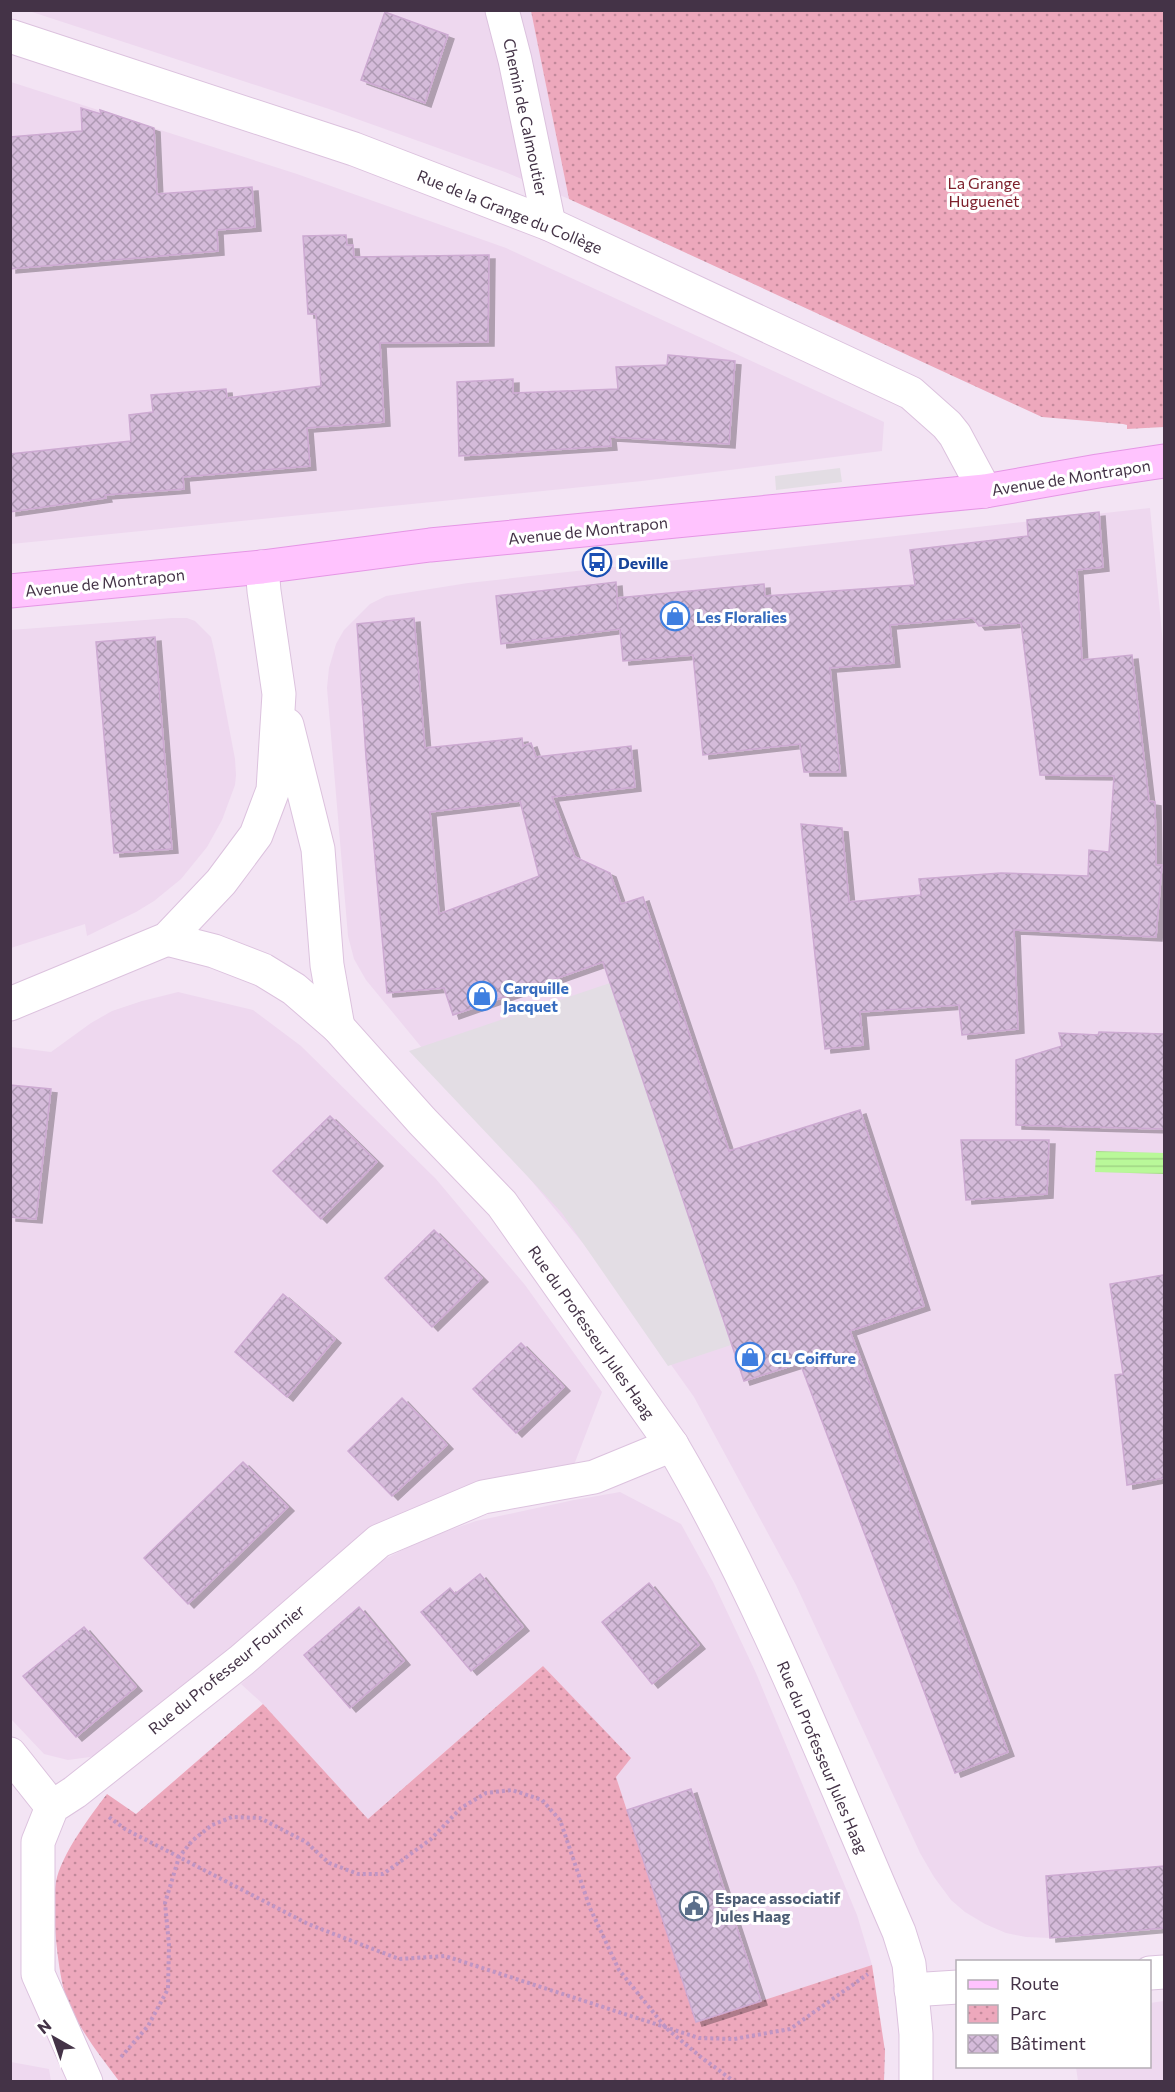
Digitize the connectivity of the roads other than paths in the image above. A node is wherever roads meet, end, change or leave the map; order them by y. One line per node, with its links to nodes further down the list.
1 (502, 10): 3 (street, Chemin de Calmoutier)
2 (10, 36): 3 (street, Rue de la Grange du Collège)
3 (549, 224): 5 (street, Rue de la Grange du Collège)
4 (1164, 461): 5 (street, Avenue de Montrapon)
5 (985, 491): 6 (street, Avenue de Montrapon)
6 (262, 567): 7 (street, Avenue de Montrapon); 8 (street)
7 (10, 591)
8 (279, 694): 9 (street); 11 (street)
9 (168, 939): 10 (street); 11 (street, Rue du Professeur Jules Haag)
10 (10, 1004)
11 (338, 1027): 12 (street, Rue du Professeur Jules Haag)
12 (672, 1445): 14 (street, Rue du Professeur Fournier); 16 (street, Rue du Professeur Jules Haag)
13 (10, 1754): 14 (street)
14 (63, 1799): 17 (street, Rue du Professeur Fournier)
15 (956, 1987): 16 (street)
16 (911, 1990): 18 (street, Rue du Professeur Jules Haag)
17 (86, 2082)
18 (916, 2082)

